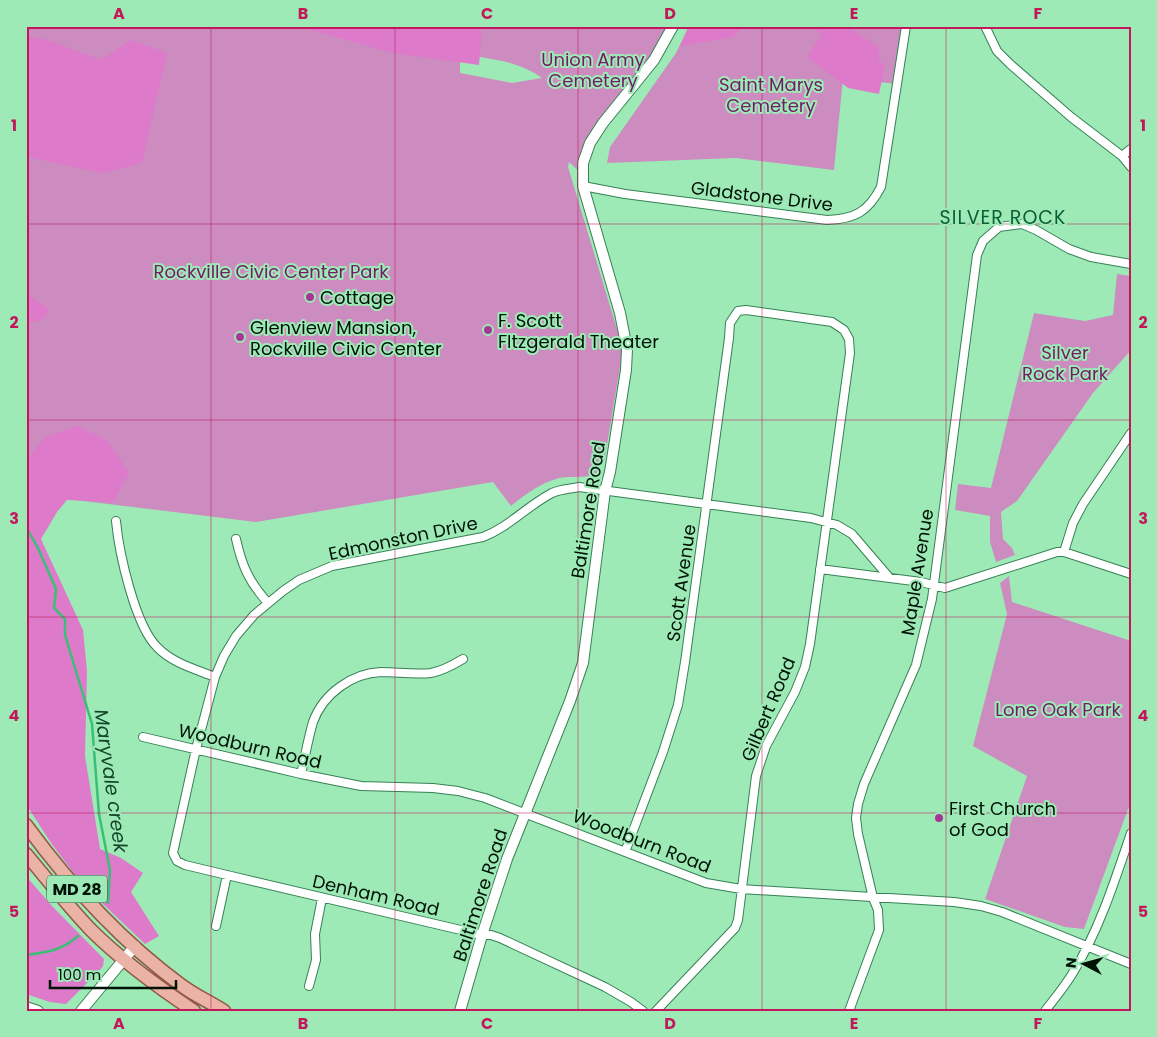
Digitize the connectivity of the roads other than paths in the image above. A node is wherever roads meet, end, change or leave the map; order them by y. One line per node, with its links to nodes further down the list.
1 (673, 26): 7 (street, Baltimore Road)
2 (906, 26): 7 (street, Gladstone Drive)
3 (985, 26): 5 (street)
4 (1131, 149): 5 (street)
5 (1122, 156): 6 (street)
6 (1131, 167)
7 (583, 186): 11 (street, Baltimore Road)
8 (1131, 264): 20 (street, Maple Avenue)
9 (738, 311): 12 (street, Scott Avenue); 14 (street, Gilbert Road)
10 (1131, 434): 16 (street)
11 (605, 491): 12 (street, Edmonston Drive); 21 (street, Edmonston Drive); 27 (street, Baltimore Road)
12 (707, 504): 14 (street, Edmonston Drive); 30 (street, Scott Avenue)
13 (116, 521): 23 (street)
14 (826, 522): 17 (street, Gilbert Road); 19 (street, Edmonston Drive)
15 (236, 539): 21 (street)
16 (1064, 552): 18 (street); 20 (street)
17 (820, 569): 19 (street); 34 (street, Gilbert Road)
18 (1131, 574)
19 (888, 576): 20 (street)
20 (933, 585): 36 (street, Maple Avenue)
21 (268, 603): 23 (street, Edmonston Drive)
22 (463, 660): 26 (street)
23 (215, 677): 25 (street, Edmonston Drive)
24 (142, 737): 25 (street, Woodburn Road)
25 (196, 749): 26 (street, Woodburn Road); 32 (street, Edmonston Drive)
26 (301, 774): 27 (street, Woodburn Road)
27 (525, 813): 30 (street, Woodburn Road); 38 (street, Baltimore Road)
28 (26, 825): 39 (main road, MD 28)
29 (1131, 833): 40 (street)
30 (625, 852): 34 (street, Woodburn Road)
31 (26, 854): 41 (main road, MD 28)
32 (177, 861): 33 (street, Denham Road)
33 (226, 875): 35 (street, Denham Road); 37 (street)
34 (741, 889): 36 (street, Woodburn Road); 51 (street, Gilbert Road)
35 (322, 898): 38 (street, Denham Road); 43 (street)
36 (873, 898): 40 (street, Woodburn Road); 52 (street, Maple Avenue)
37 (216, 926)
38 (482, 935): 49 (street, Baltimore Road); 50 (street, Denham Road)
39 (135, 946): 41 (street); 48 (main road, MD 28)
40 (1088, 946): 42 (street, Woodburn Road); 53 (street)
41 (124, 958): 46 (street); 47 (main road, MD 28)
42 (1131, 964)
43 (309, 986)
44 (26, 1006): 45 (street)
45 (38, 1011)
46 (81, 1011)
47 (194, 1011)
48 (224, 1011)
49 (460, 1011)
50 (643, 1011)
51 (656, 1011)
52 (849, 1011)
53 (1045, 1011)

